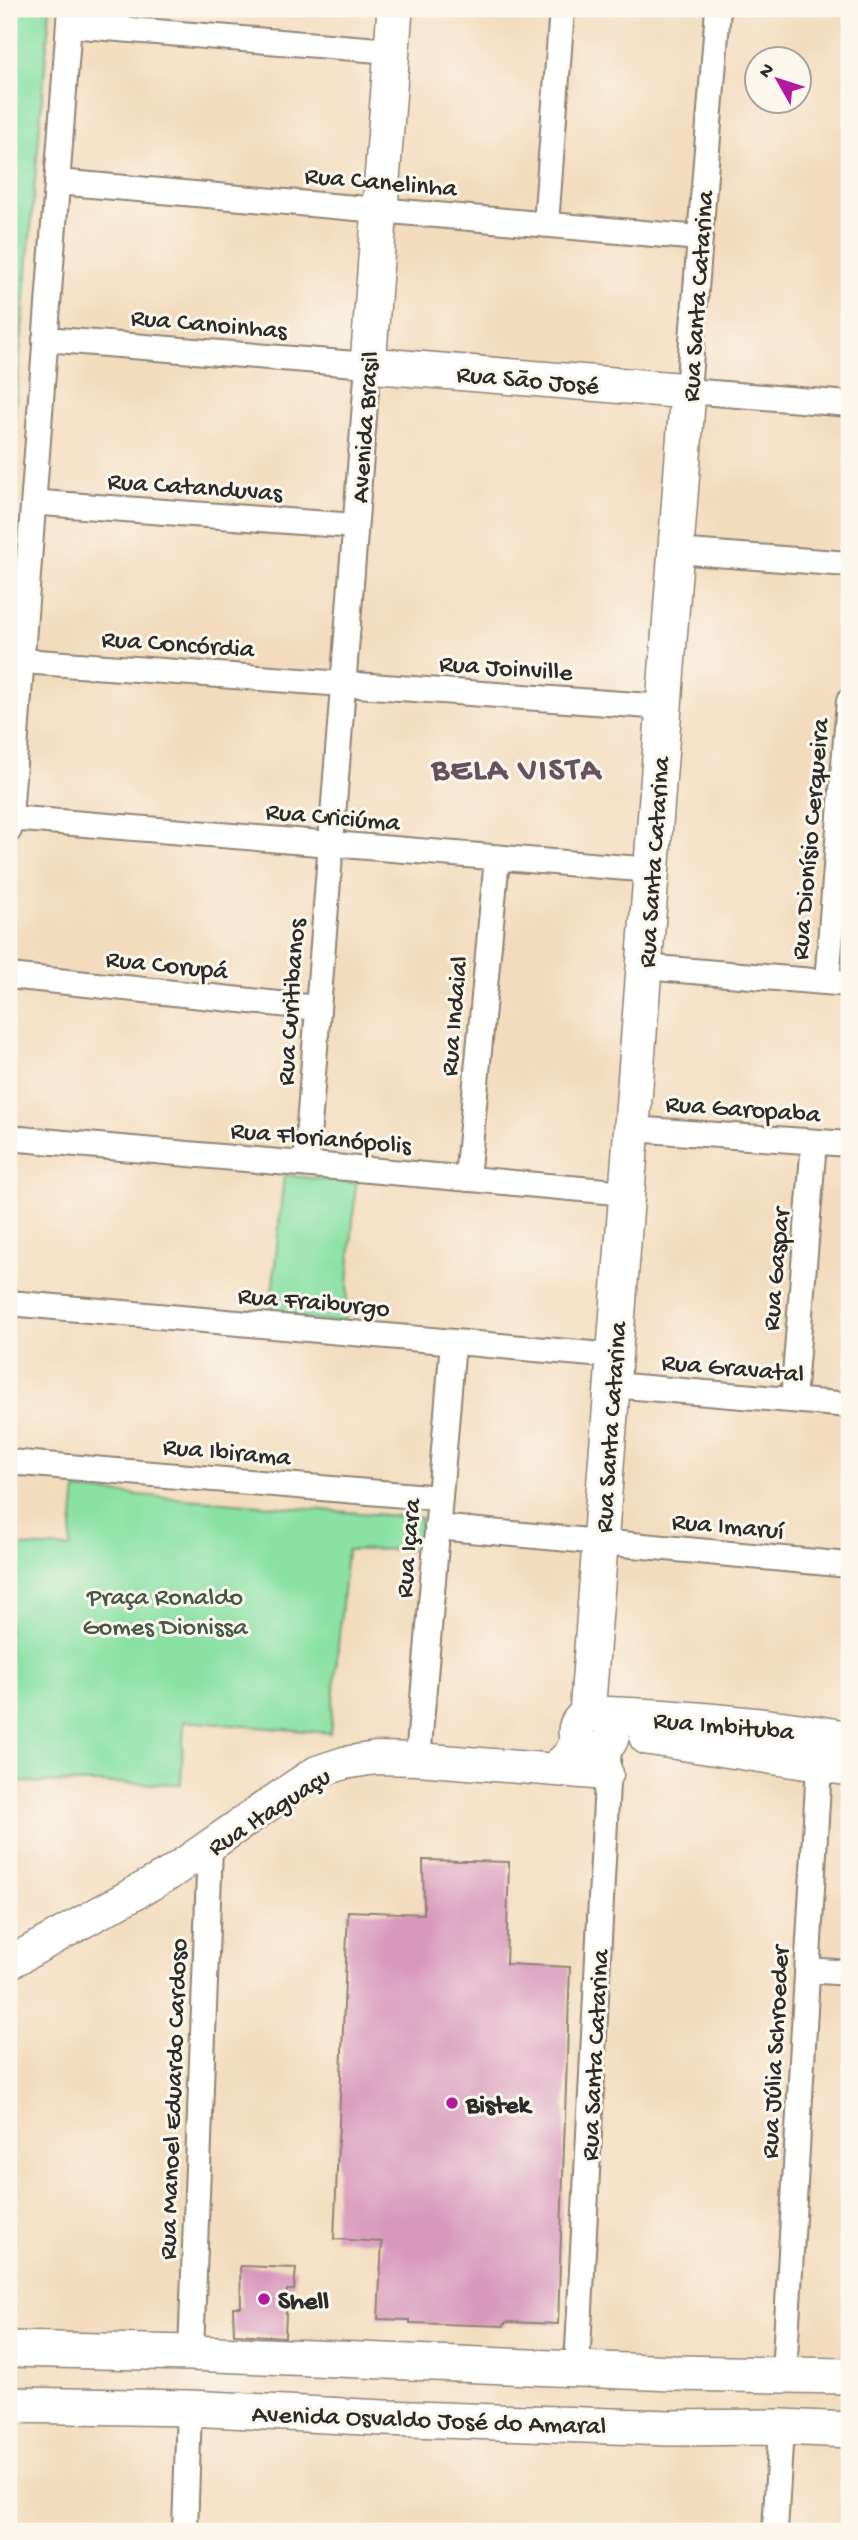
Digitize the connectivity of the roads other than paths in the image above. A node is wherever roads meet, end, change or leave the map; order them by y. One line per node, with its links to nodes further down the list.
1 (395, 9): 5 (main road, Avenida Brasil)
2 (562, 9): 8 (street)
3 (718, 9): 9 (street, Rua Santa Catarina)
4 (69, 17): 5 (street); 6 (street)
5 (391, 51): 7 (main road, Avenida Brasil)
6 (57, 182): 7 (street, Rua Canelinha); 10 (street)
7 (380, 210): 8 (street, Rua Canelinha); 11 (main road, Avenida Brasil)
8 (546, 224): 9 (street, Rua Canelinha)
9 (700, 238): 12 (street, Rua Santa Catarina)
10 (45, 338): 11 (street, Rua Canoinhas); 14 (street)
11 (368, 365): 12 (main road, Rua São José); 15 (street, Avenida Brasil)
12 (688, 391): 13 (street); 16 (main road, Rua Santa Catarina)
13 (849, 404)
14 (34, 496): 15 (street, Rua Catanduvas); 18 (street)
15 (355, 526): 19 (street, Avenida Brasil)
16 (676, 551): 17 (street); 21 (main road, Rua Santa Catarina)
17 (849, 564)
18 (15, 660): 19 (street, Rua Concórdia); 22 (street)
19 (343, 684): 21 (street, Rua Joinville); 24 (street, Avenida Brasil)
20 (849, 701): 29 (street, Rua Dionísio Cerqueira)
21 (664, 707): 26 (main road, Rua Santa Catarina)
22 (10, 818): 23 (street); 24 (street, Rua Criciúma)
23 (9, 830)
24 (331, 844): 25 (street, Rua Criciúma); 30 (street, Rua Curitibanos)
25 (497, 858): 26 (street, Rua Criciúma); 36 (street, Rua Indaial)
26 (652, 870): 27 (main road, Rua Santa Catarina)
27 (644, 967): 29 (street); 31 (main road, Rua Santa Catarina)
28 (9, 976): 30 (street, Rua Corupá)
29 (838, 983)
30 (318, 1008): 35 (street, Rua Curitibanos)
31 (632, 1129): 33 (street, Rua Garopaba); 37 (main road, Rua Santa Catarina)
32 (9, 1138): 35 (street, Rua Florianópolis)
33 (814, 1142): 34 (street, Rua Garopaba); 41 (street, Rua Gaspar)
34 (849, 1144)
35 (306, 1164): 36 (street, Rua Florianópolis)
36 (467, 1179): 37 (street, Rua Florianópolis)
37 (627, 1193): 40 (main road, Rua Santa Catarina)
38 (9, 1303): 39 (street, Rua Fraiburgo)
39 (453, 1342): 40 (street, Rua Fraiburgo); 44 (street, Rua Içara)
40 (614, 1370): 41 (street, Rua Gravatal); 46 (main road, Rua Santa Catarina)
41 (793, 1401): 42 (street, Rua Gravatal)
42 (849, 1405)
43 (9, 1462): 44 (street, Rua Ibirama)
44 (440, 1498): 45 (street, Rua Içara)
45 (437, 1527): 46 (street, Rua Imaruí); 50 (street, Rua Içara)
46 (600, 1542): 47 (street, Rua Imaruí); 48 (main road, Rua Santa Catarina)
47 (849, 1565)
48 (599, 1736): 49 (main road); 51 (street, Rua Itaguaçu); 51 (street); 58 (street, Rua Santa Catarina)
49 (835, 1751): 54 (street, Rua Júlia Schroeder)
50 (418, 1759): 51 (street, Rua Itaguaçu); 52 (street, Rua Itaguaçu)
51 (554, 1769)
52 (210, 1847): 53 (street, Rua Itaguaçu); 57 (street, Rua Manoel Eduardo Cardoso)
53 (9, 1963)
54 (807, 1969): 55 (street); 60 (street, Rua Júlia Schroeder)
55 (849, 1973)
56 (19, 2349): 57 (main road, Avenida Osvaldo José do Amaral); 62 (main road)
57 (191, 2353): 58 (main road, Avenida Osvaldo José do Amaral)
58 (577, 2368): 59 (main road, Avenida Osvaldo José do Amaral)
59 (674, 2373): 60 (main road, Avenida Osvaldo José do Amaral); 66 (main road)
60 (784, 2374): 61 (main road, Avenida Osvaldo José do Amaral)
61 (849, 2376)
62 (9, 2393)
63 (9, 2404): 64 (main road, Avenida Osvaldo José do Amaral)
64 (189, 2408): 66 (main road, Avenida Osvaldo José do Amaral); 68 (street)
65 (781, 2427): 66 (main road, Avenida Osvaldo José do Amaral); 67 (main road, Avenida Osvaldo José do Amaral); 69 (street)
66 (669, 2428)
67 (849, 2430)
68 (185, 2531)
69 (775, 2531)

